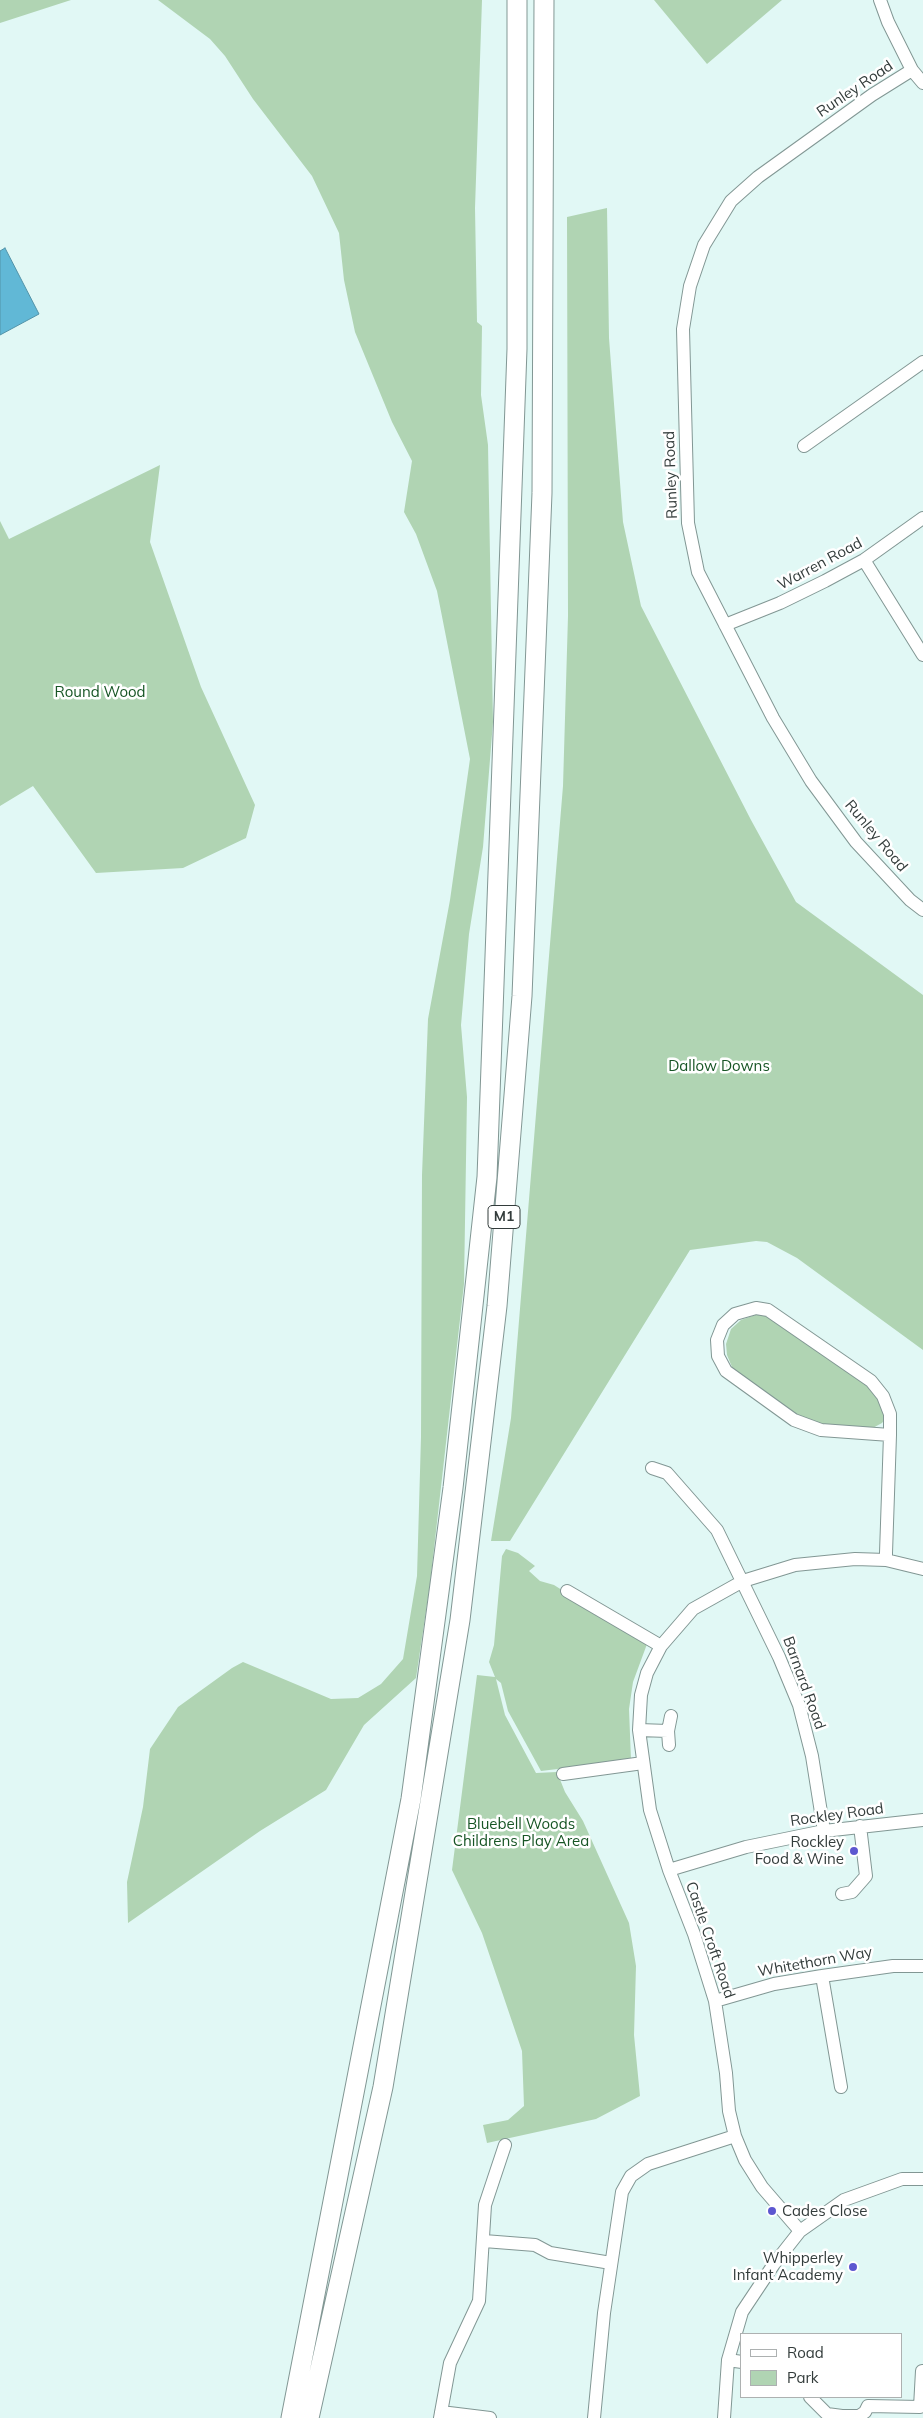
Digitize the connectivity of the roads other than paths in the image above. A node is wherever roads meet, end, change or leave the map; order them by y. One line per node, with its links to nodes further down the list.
1 (518, 0): 47 (highway, M1)
2 (544, 0): 48 (highway, M1)
3 (880, 0): 4 (street)
4 (912, 70): 5 (street); 10 (street, Runley Road)
5 (923, 83)
6 (923, 362): 7 (street)
7 (804, 446)
8 (923, 518): 9 (street, Warren Road)
9 (864, 560): 10 (street, Warren Road); 11 (street)
10 (725, 625): 12 (street, Runley Road)
11 (923, 655)
12 (923, 910)
13 (890, 1435): 13 (street); 15 (street)
14 (652, 1468): 17 (street, Barnard Road)
15 (886, 1560): 16 (street, Castle Croft Road); 17 (street, Castle Croft Road)
16 (923, 1569)
17 (743, 1581): 19 (street, Castle Croft Road); 28 (street, Barnard Road)
18 (567, 1591): 19 (street)
19 (661, 1646): 21 (street, Castle Croft Road)
20 (671, 1716): 22 (street)
21 (639, 1730): 22 (street); 24 (street, Castle Croft Road)
22 (668, 1731): 23 (street)
23 (669, 1745)
24 (643, 1763): 25 (street); 29 (street, Castle Croft Road)
25 (563, 1774)
26 (923, 1820): 27 (street, Rockley Road)
27 (860, 1826): 28 (street, Rockley Road); 30 (street)
28 (824, 1831): 29 (street, Rockley Road)
29 (669, 1870): 33 (street, Castle Croft Road)
30 (842, 1894)
31 (923, 1966): 32 (street, Whitethorn Way)
32 (822, 1976): 33 (street, Whitethorn Way); 34 (street)
33 (715, 2001): 35 (street, Castle Croft Road)
34 (841, 2087)
35 (735, 2136): 38 (street, Castle Croft Road); 40 (street)
36 (505, 2145): 39 (street)
37 (923, 2179): 38 (street)
38 (800, 2231): 41 (street)
39 (484, 2241): 40 (street); 46 (street)
40 (611, 2263): 50 (street)
41 (728, 2360): 42 (street); 51 (street)
42 (740, 2362)
43 (922, 2371): 45 (street)
44 (811, 2398): 45 (street)
45 (868, 2401)
46 (440, 2415): 49 (street)
47 (291, 2418)
48 (309, 2418)
49 (490, 2418)
50 (594, 2418)
51 (724, 2418)

